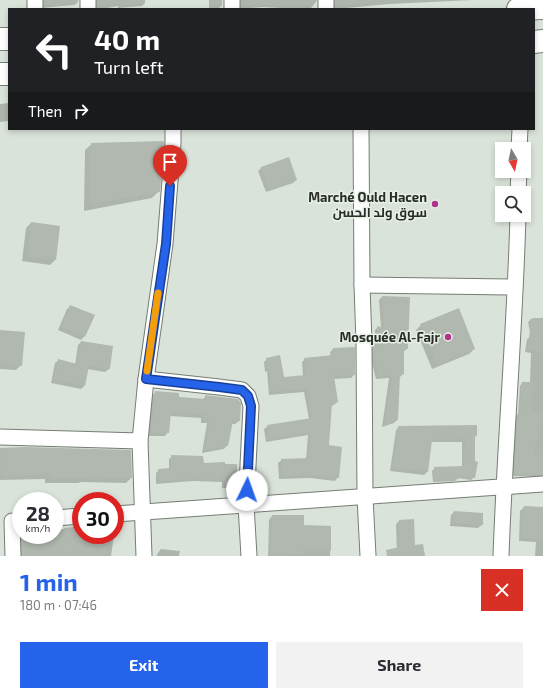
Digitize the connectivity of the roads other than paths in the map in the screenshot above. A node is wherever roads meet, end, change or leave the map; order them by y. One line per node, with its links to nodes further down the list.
1 (173, 130): 8 (street)
2 (361, 130): 6 (street)
3 (520, 130): 4 (street)
4 (519, 142)
5 (518, 222): 7 (street)
6 (362, 285): 7 (street); 13 (street)
7 (515, 287): 12 (street)
8 (146, 379): 10 (street); 14 (street)
9 (0, 437): 10 (street)
10 (140, 441): 15 (street)
11 (543, 484): 12 (street)
12 (504, 487): 13 (street); 22 (street)
13 (365, 497): 14 (street); 21 (street)
14 (246, 505): 15 (street); 20 (street)
15 (143, 512): 16 (street); 19 (street)
16 (124, 513)
17 (11, 521): 18 (street)
18 (13, 556)
19 (144, 556)
20 (249, 556)
21 (368, 556)
22 (501, 556)

